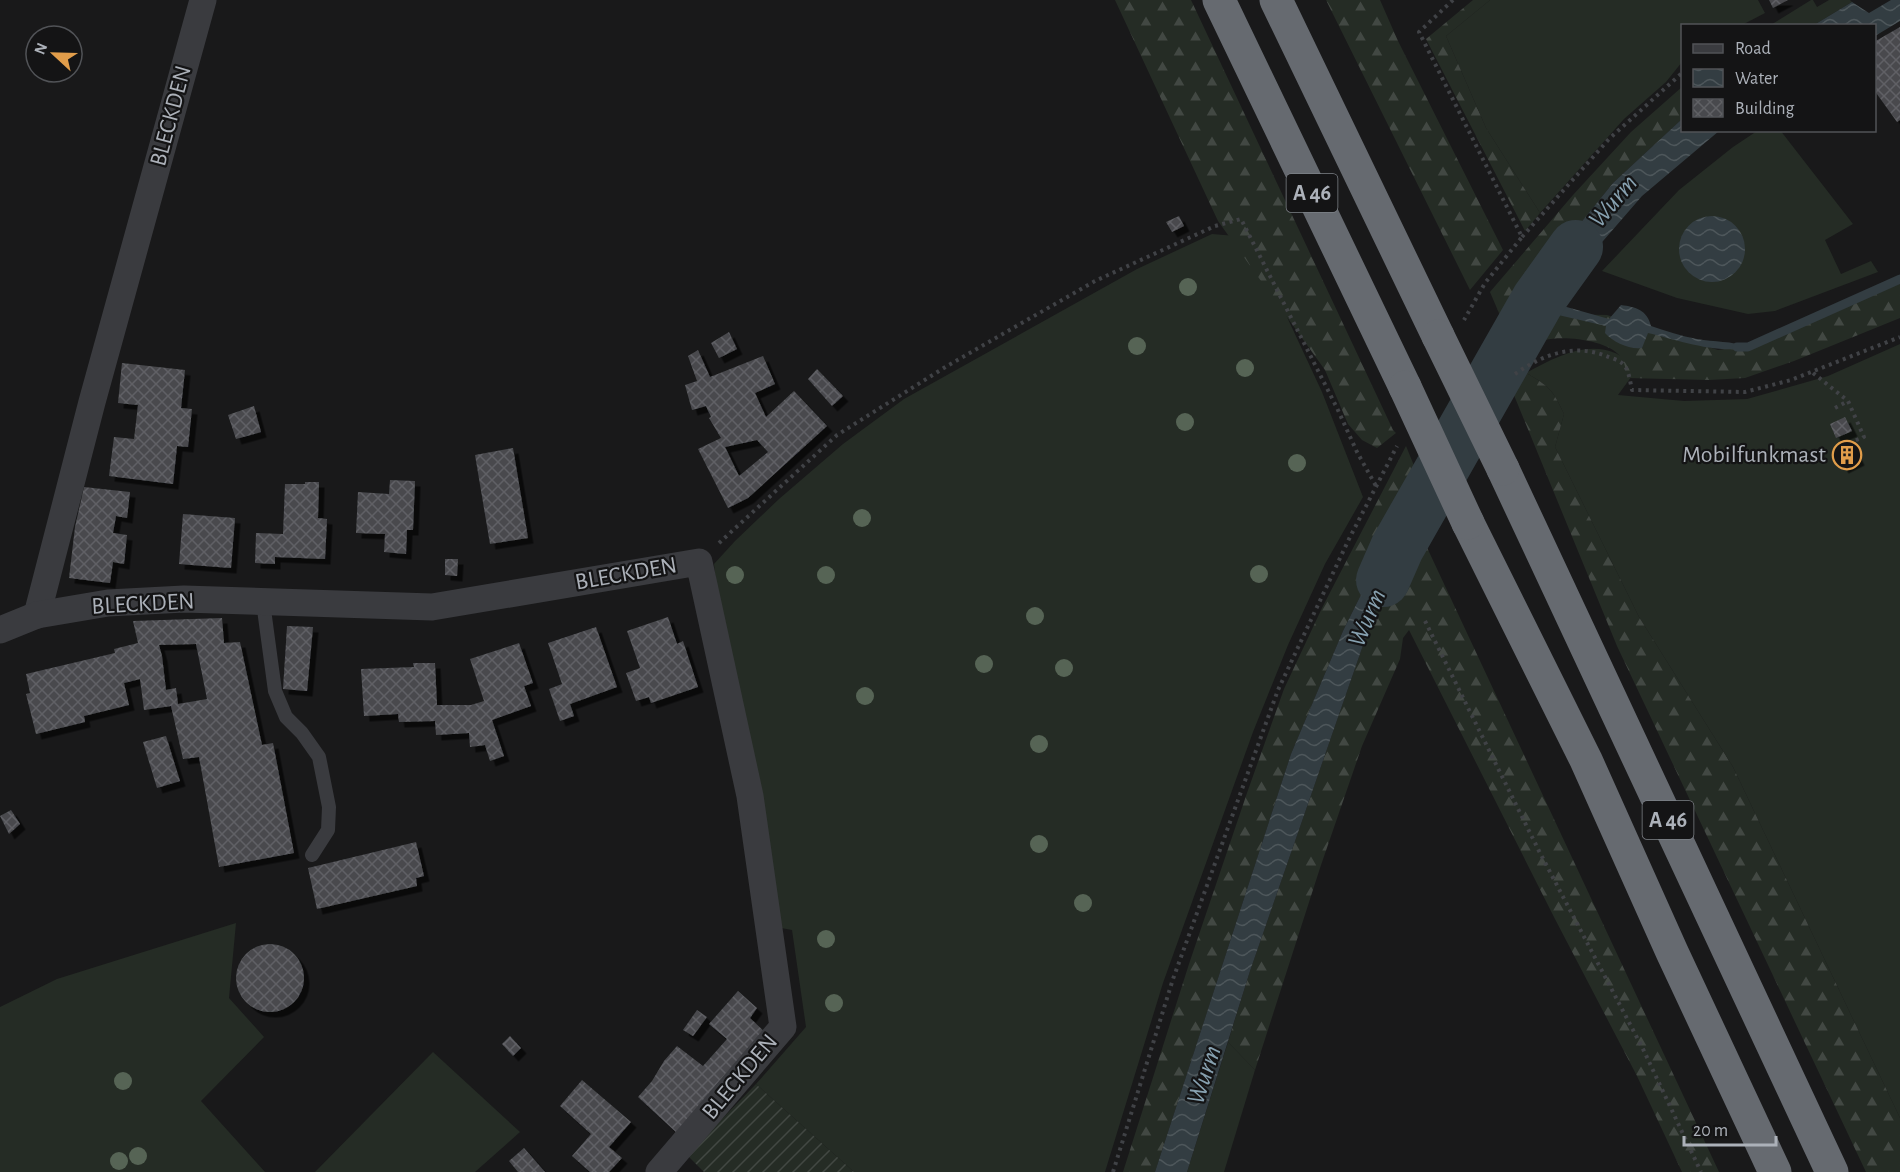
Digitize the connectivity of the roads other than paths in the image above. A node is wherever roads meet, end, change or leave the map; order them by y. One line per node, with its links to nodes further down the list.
1 (203, 0): 5 (street, BLECKDEN)
2 (1219, 0): 9 (highway, A 46, bridge)
3 (1276, 0): 10 (highway, A 46, bridge)
4 (263, 602): 5 (street, BLECKDEN); 7 (lane); 8 (street, BLECKDEN)
5 (37, 615): 6 (street, BLECKDEN)
6 (0, 630)
7 (312, 855)
8 (659, 1172)
9 (1775, 1172)
10 (1832, 1172)

